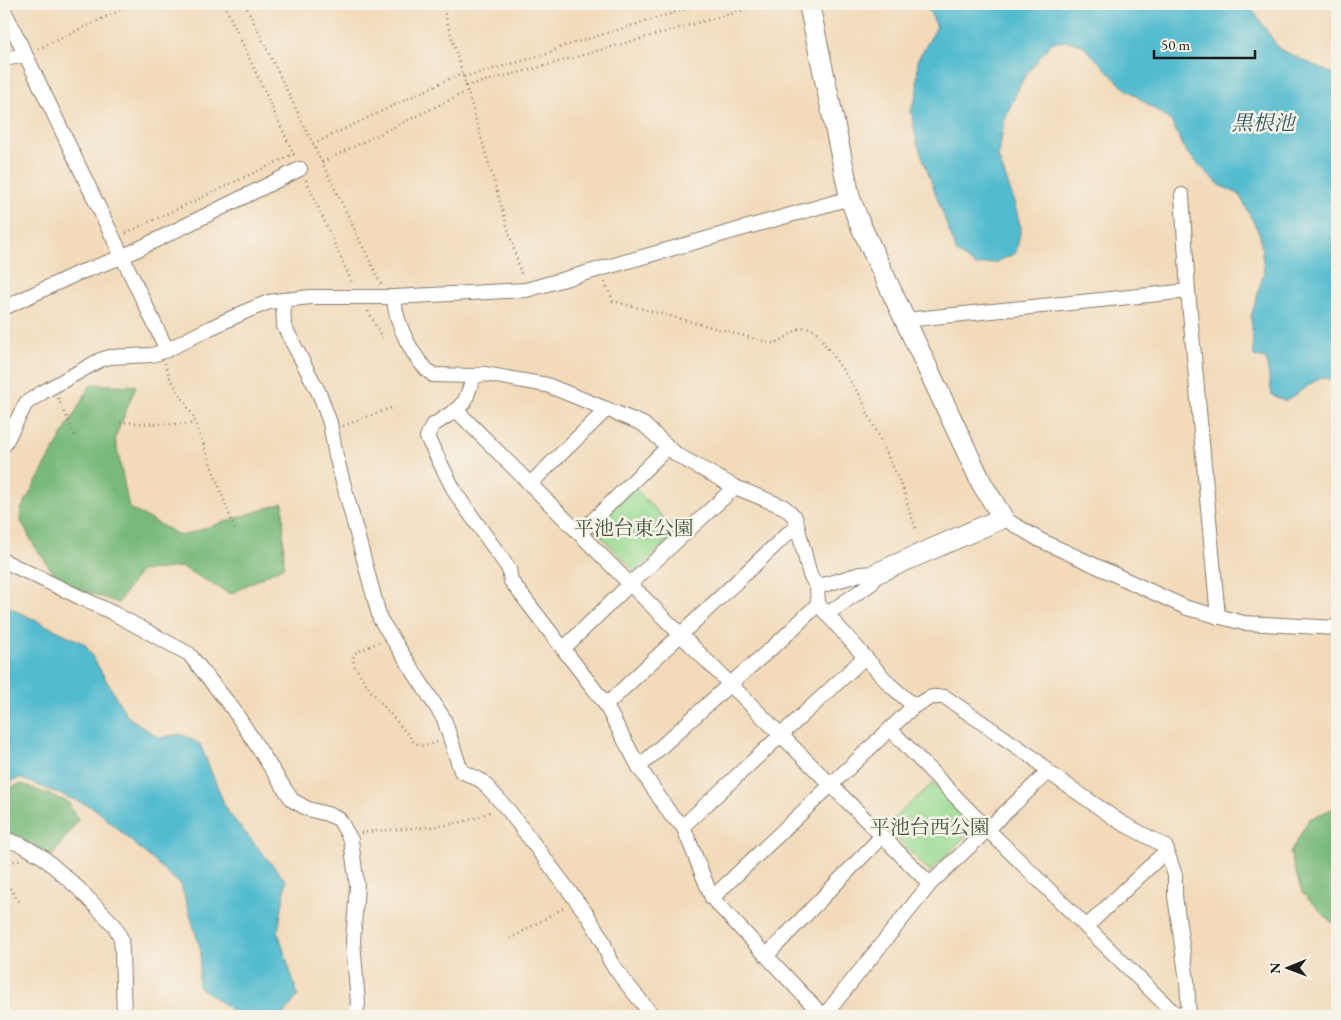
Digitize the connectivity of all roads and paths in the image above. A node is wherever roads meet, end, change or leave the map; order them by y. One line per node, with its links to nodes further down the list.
1 (134, 4): 9 (path)
2 (224, 4): 15 (path)
3 (246, 4): 14 (path)
4 (442, 4): 11 (path)
5 (703, 4): 11 (path)
6 (765, 4): 12 (path)
7 (809, 4): 19 (street)
8 (4, 10): 9 (street)
9 (25, 55): 10 (street); 20 (street)
10 (4, 59)
11 (463, 76): 12 (path); 14 (path)
12 (466, 86): 13 (path)
13 (468, 91): 16 (path); 23 (path)
14 (313, 144): 16 (path)
15 (294, 154): 17 (path); 20 (path)
16 (322, 162): 26 (path)
17 (300, 169): 21 (street); 25 (path)
18 (1182, 195): 24 (street)
19 (850, 198): 22 (street); 29 (street)
20 (113, 239): 21 (street)
21 (122, 257): 28 (street); 31 (street)
22 (599, 270): 23 (street); 48 (path)
23 (526, 290): 26 (street)
24 (1188, 291): 29 (street); 55 (street)
25 (362, 297): 26 (street); 27 (street); 30 (path)
26 (389, 297): 32 (street)
27 (283, 300): 31 (street); 39 (street)
28 (4, 308)
29 (905, 320): 45 (street)
30 (382, 338)
31 (164, 351): 33 (street); 38 (path)
32 (474, 376): 35 (street); 36 (street)
33 (53, 386): 40 (path); 41 (street)
34 (394, 407): 39 (path)
35 (607, 409): 42 (street); 43 (street)
36 (456, 410): 43 (street); 59 (street)
37 (120, 422): 38 (path)
38 (195, 424): 47 (path)
39 (331, 429): 58 (street)
40 (76, 438)
41 (4, 445)
42 (668, 448): 44 (street); 49 (street)
43 (530, 484): 49 (street)
44 (735, 487): 46 (street); 52 (street)
45 (1003, 518): 51 (street); 55 (street)
46 (798, 527): 53 (street); 57 (street)
47 (235, 530)
48 (917, 531)
49 (580, 533): 52 (street)
50 (4, 561): 73 (street)
51 (877, 573): 53 (street); 54 (street)
52 (630, 585): 57 (street); 59 (street)
53 (817, 587): 54 (street)
54 (822, 609): 60 (street); 61 (street)
55 (1218, 617): 56 (street)
56 (1337, 628)
57 (680, 635): 61 (street); 62 (street)
58 (392, 637): 66 (street); 66 (path)
59 (563, 649): 62 (street)
60 (864, 657): 63 (street); 65 (street)
61 (730, 684): 65 (street); 67 (street)
62 (606, 705): 67 (street)
63 (914, 706): 64 (street); 68 (street)
64 (890, 729): 69 (street); 72 (street)
65 (781, 735): 69 (street); 71 (street)
66 (450, 737): 70 (street)
67 (639, 767): 71 (street)
68 (1048, 772): 72 (street); 76 (street)
69 (830, 785): 74 (street); 79 (street)
70 (502, 804): 73 (path); 80 (street)
71 (683, 826): 79 (street)
72 (988, 830): 78 (street); 82 (street)
73 (349, 836): 86 (street)
74 (882, 836): 78 (street); 84 (street)
75 (4, 839): 85 (street)
76 (1167, 850): 82 (street); 89 (street)
77 (4, 880): 81 (path)
78 (930, 884): 88 (street)
79 (712, 898): 84 (street)
80 (576, 900): 83 (path); 87 (street)
81 (20, 903)
82 (1086, 927): 89 (street)
83 (510, 939)
84 (767, 955): 88 (street)
85 (124, 1016)
86 (355, 1016)
87 (653, 1016)
88 (823, 1016)
89 (1188, 1016)

